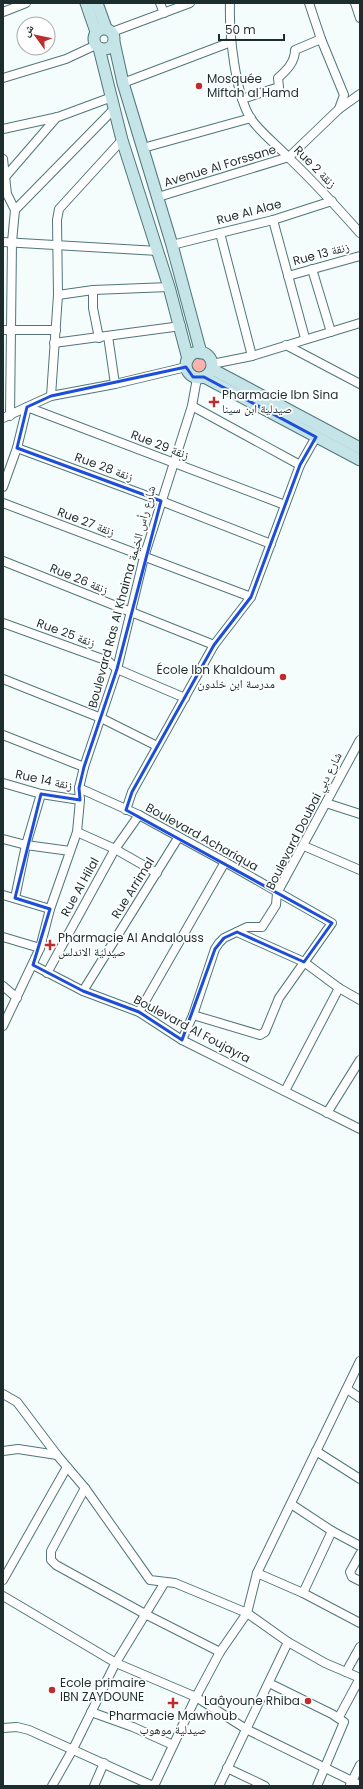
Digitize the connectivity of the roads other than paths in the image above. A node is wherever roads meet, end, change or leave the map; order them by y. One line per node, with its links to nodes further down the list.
1 (26, 3): 9 (street)
2 (86, 3): 12 (main road)
3 (97, 3): 12 (main road)
4 (160, 3): 10 (street)
5 (190, 3): 10 (street)
6 (230, 3): 14 (street, Rue 2 زنقة)
7 (309, 3): 13 (street)
8 (355, 3): 11 (street)
9 (3, 12)
10 (164, 13): 12 (street)
11 (360, 18)
12 (107, 34): 15 (main road); 15 (main road); 17 (main road)
13 (321, 39): 20 (street); 22 (street)
14 (231, 42): 17 (street); 20 (street, Rue 2 زنقة)
15 (98, 47): 16 (street); 19 (main road)
16 (3, 78)
17 (123, 83): 27 (main road)
18 (360, 94): 22 (street, Avenue Al Forssane)
19 (112, 97): 21 (main road); 23 (street)
20 (242, 99): 24 (street, Rue 2 زنقة)
21 (115, 108): 26 (main road); 33 (street)
22 (339, 109): 28 (street, Avenue Al Forssane)
23 (58, 116): 25 (street); 30 (street)
24 (251, 118): 27 (street); 28 (street, Rue 2 زنقة)
25 (3, 130)
26 (122, 140): 38 (street); 40 (main road)
27 (143, 148): 31 (main road)
28 (289, 157): 31 (street, Avenue Al Forssane); 32 (street, Rue 2 زنقة)
29 (3, 159): 30 (street)
30 (6, 176): 33 (street)
31 (158, 197): 39 (main road)
32 (332, 201): 34 (street, Rue Al Alae); 36 (street, Rue 2 زنقة)
33 (15, 210): 37 (street)
34 (273, 220): 35 (street, Rue Al Alae); 43 (street)
35 (220, 233): 39 (street, Rue Al Alae); 57 (street)
36 (360, 234)
37 (7, 242): 38 (street); 50 (street)
38 (58, 244): 40 (street); 46 (street)
39 (172, 245): 56 (main road)
40 (158, 251): 44 (main road)
41 (359, 259): 42 (street, Rue 13 زنقة)
42 (312, 269): 43 (street, Rue 13 زنقة); 51 (street)
43 (288, 276): 53 (street)
44 (169, 287): 45 (street); 48 (main road)
45 (92, 290): 46 (street); 52 (street)
46 (58, 295): 49 (street)
47 (360, 322): 51 (street)
48 (181, 326): 52 (street); 58 (main road)
49 (56, 330): 50 (street); 54 (street)
50 (7, 331): 59 (street)
51 (331, 332): 53 (street)
52 (103, 337): 54 (street); 61 (street)
53 (305, 338): 55 (street)
54 (54, 343): 63 (street)
55 (286, 345): 57 (street); 62 (street)
56 (201, 353): 58 (main road); 60 (main road)
57 (252, 356): 60 (street)
58 (187, 363): 60 (main road); 61 (street)
59 (7, 369): 66 (street)
60 (206, 372): 64 (street, Boulevard Ras Al Khaima شارع رأس الخيمة); 67 (main road); 69 (main road)
61 (115, 384): 63 (street)
62 (360, 384)
63 (51, 396): 65 (street)
64 (192, 406): 71 (street, Boulevard Ras Al Khaima شارع رأس الخيمة); 72 (street)
65 (27, 407): 66 (street); 68 (street); 71 (street, Rue 29 زنقة)
66 (7, 417)
67 (316, 437): 70 (main road); 72 (street)
68 (17, 448): 73 (street); 74 (street, Rue 28 زنقة)
69 (360, 448)
70 (360, 460)
71 (172, 462): 74 (street, Boulevard Ras Al Khaima شارع رأس الخيمة); 76 (street, Rue 29 زنقة)
72 (300, 465): 76 (street)
73 (3, 484)
74 (161, 501): 77 (street, Rue 28 زنقة); 78 (street, Boulevard Ras Al Khaima شارع رأس الخيمة)
75 (3, 504): 78 (street, Rue 27 زنقة)
76 (285, 505): 77 (street)
77 (271, 544): 80 (street)
78 (144, 557): 80 (street, Rue 27 زنقة); 81 (street, Boulevard Ras Al Khaima شارع رأس الخيمة)
79 (3, 561): 81 (street, Rue 26 زنقة)
80 (251, 597): 83 (street)
81 (131, 613): 83 (street, Rue 26 زنقة); 84 (street, Boulevard Ras Al Khaima شارع رأس الخيمة)
82 (3, 623): 84 (street, Rue 25 زنقة)
83 (214, 645): 86 (street)
84 (117, 669): 86 (street, Rue 25 زنقة); 87 (street, Boulevard Ras Al Khaima شارع رأس الخيمة)
85 (3, 679): 87 (street)
86 (185, 698): 90 (street)
87 (101, 718): 90 (street); 91 (street, Boulevard Ras Al Khaima شارع رأس الخيمة)
88 (3, 735): 91 (street)
89 (360, 740): 96 (street, Boulevard Doubai شارع دبي)
90 (158, 746): 97 (street)
91 (84, 767): 93 (street, Boulevard Ras Al Khaima شارع رأس الخيمة)
92 (3, 783): 94 (street, Rue 14 زنقة)
93 (79, 788): 95 (street, Boulevard Ras Al Khaima شارع رأس الخيمة); 97 (street, Boulevard Achariqua)
94 (41, 794): 95 (street, Rue 14 زنقة); 103 (street)
95 (80, 800): 100 (street, Boulevard Ras Al Khaima شارع رأس الخيمة)
96 (326, 803): 98 (street); 104 (street, Boulevard Doubai شارع دبي)
97 (126, 810): 99 (street, Boulevard Achariqua)
98 (360, 814)
99 (139, 816): 101 (street, Boulevard Achariqua); 105 (street, Rue Al Hilal)
100 (77, 832): 105 (street); 106 (street, Boulevard Ras Al Khaima شارع رأس الخيمة)
101 (178, 838): 107 (street, Boulevard Achariqua); 109 (street, Rue Arrimal)
102 (3, 840): 103 (street)
103 (26, 845): 106 (street); 112 (street)
104 (304, 846): 108 (street); 110 (street, Boulevard Doubai شارع دبي)
105 (115, 848): 109 (street); 119 (street, Rue Al Hilal)
106 (70, 851): 113 (street, Boulevard Ras Al Khaima شارع رأس الخيمة)
107 (225, 862): 110 (street, Boulevard Achariqua); 125 (street)
108 (360, 870)
109 (157, 873): 122 (street, Rue Arrimal)
110 (277, 893): 114 (street, Boulevard Doubai شارع دبي); 117 (street, Boulevard Achariqua)
111 (3, 895): 112 (street)
112 (15, 898): 113 (street)
113 (50, 909): 116 (street, Boulevard Ras Al Khaima شارع رأس الخيمة)
114 (237, 932): 117 (street); 126 (street, Boulevard Doubai شارع دبي)
115 (3, 937): 116 (street)
116 (40, 948): 118 (street, Boulevard Ras Al Khaima شارع رأس الخيمة)
117 (304, 962): 121 (street); 126 (street)
118 (33, 965): 119 (street, Boulevard Al Foujayra); 123 (street, Boulevard Ras Al Khaima شارع رأس الخيمة)
119 (47, 973): 122 (street, Boulevard Al Foujayra)
120 (3, 986): 123 (street)
121 (339, 988): 124 (street); 130 (street)
122 (83, 991): 125 (street, Boulevard Al Foujayra)
123 (17, 998): 127 (street, Boulevard Ras Al Khaima شارع رأس الخيمة)
124 (360, 1000)
125 (139, 1012): 128 (street, Boulevard Al Foujayra)
126 (193, 1015): 128 (street, Boulevard Doubai شارع دبي)
127 (3, 1025)
128 (182, 1040): 130 (street, Boulevard Al Foujayra)
129 (359, 1064): 131 (street)
130 (284, 1091): 131 (street, Boulevard Al Foujayra)
131 (328, 1113): 132 (street, Boulevard Al Foujayra)
132 (360, 1129)
133 (360, 1361): 134 (street)
134 (347, 1389): 136 (street); 138 (street)
135 (3, 1394): 139 (street)
136 (360, 1398)
137 (3, 1451): 139 (street)
138 (316, 1451): 141 (street); 143 (street)
139 (57, 1455): 140 (street)
140 (67, 1467): 142 (street); 148 (street)
141 (360, 1479)
142 (85, 1488): 150 (street); 154 (street)
143 (290, 1504): 144 (street); 147 (street)
144 (332, 1531): 145 (street); 151 (street)
145 (360, 1546)
146 (360, 1554): 149 (street)
147 (257, 1573): 151 (street); 153 (street)
148 (3, 1580)
149 (360, 1581)
150 (165, 1582): 153 (street); 154 (street)
151 (303, 1593): 155 (street)
152 (3, 1596): 159 (street)
153 (247, 1613): 156 (street); 158 (street)
154 (145, 1614): 158 (street); 159 (street)
155 (360, 1623)
156 (288, 1642): 160 (street); 161 (street)
157 (360, 1648): 160 (street)
158 (220, 1652): 162 (street)
159 (116, 1663): 162 (street); 163 (street)
160 (346, 1672): 164 (street)
161 (269, 1683): 164 (street); 166 (street)
162 (196, 1698): 166 (street); 167 (street)
163 (91, 1712): 167 (street); 168 (street)
164 (339, 1717): 172 (street)
165 (3, 1728): 168 (street)
166 (246, 1729): 171 (street); 172 (street)
167 (173, 1745): 177 (street)
168 (73, 1749): 169 (street); 175 (street)
169 (104, 1764): 176 (street); 177 (street)
170 (360, 1765): 173 (street)
171 (227, 1768): 178 (street); 179 (street)
172 (325, 1768): 173 (street); 180 (street)
173 (351, 1784): 174 (street)
174 (360, 1785)
175 (52, 1786)
176 (94, 1786)
177 (154, 1786)
178 (218, 1786)
179 (265, 1786)
180 (317, 1786)

